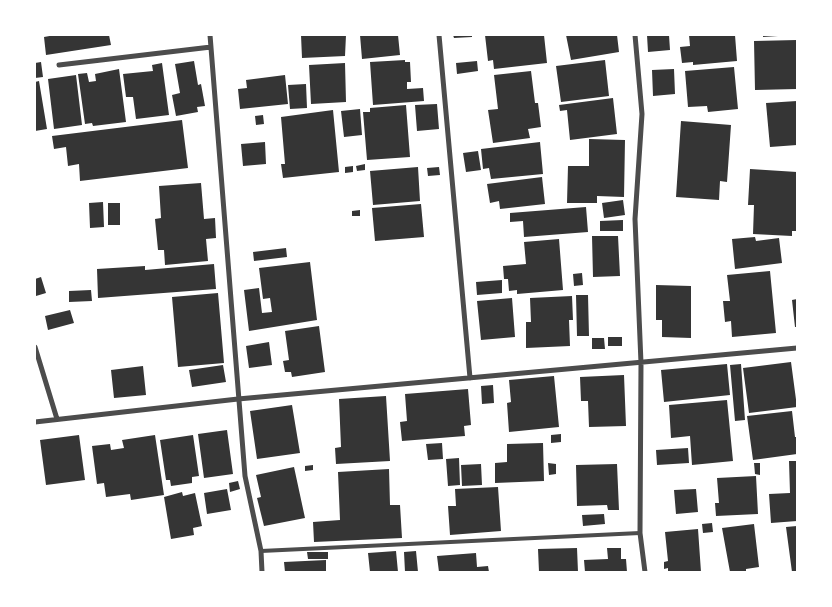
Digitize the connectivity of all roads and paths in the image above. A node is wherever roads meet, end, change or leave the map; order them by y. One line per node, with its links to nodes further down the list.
1 (210, 35): 4 (street)
2 (440, 35): 9 (street)
3 (635, 35): 8 (street)
4 (211, 47): 5 (street); 10 (street)
5 (59, 65)
6 (35, 347): 11 (street)
7 (797, 348): 8 (street)
8 (641, 363): 9 (street); 13 (street)
9 (470, 378): 10 (street)
10 (238, 399): 11 (street); 14 (street)
11 (57, 419): 12 (street)
12 (35, 422)
13 (640, 533): 14 (lane); 16 (street)
14 (261, 551): 15 (street)
15 (262, 572)
16 (645, 572)

